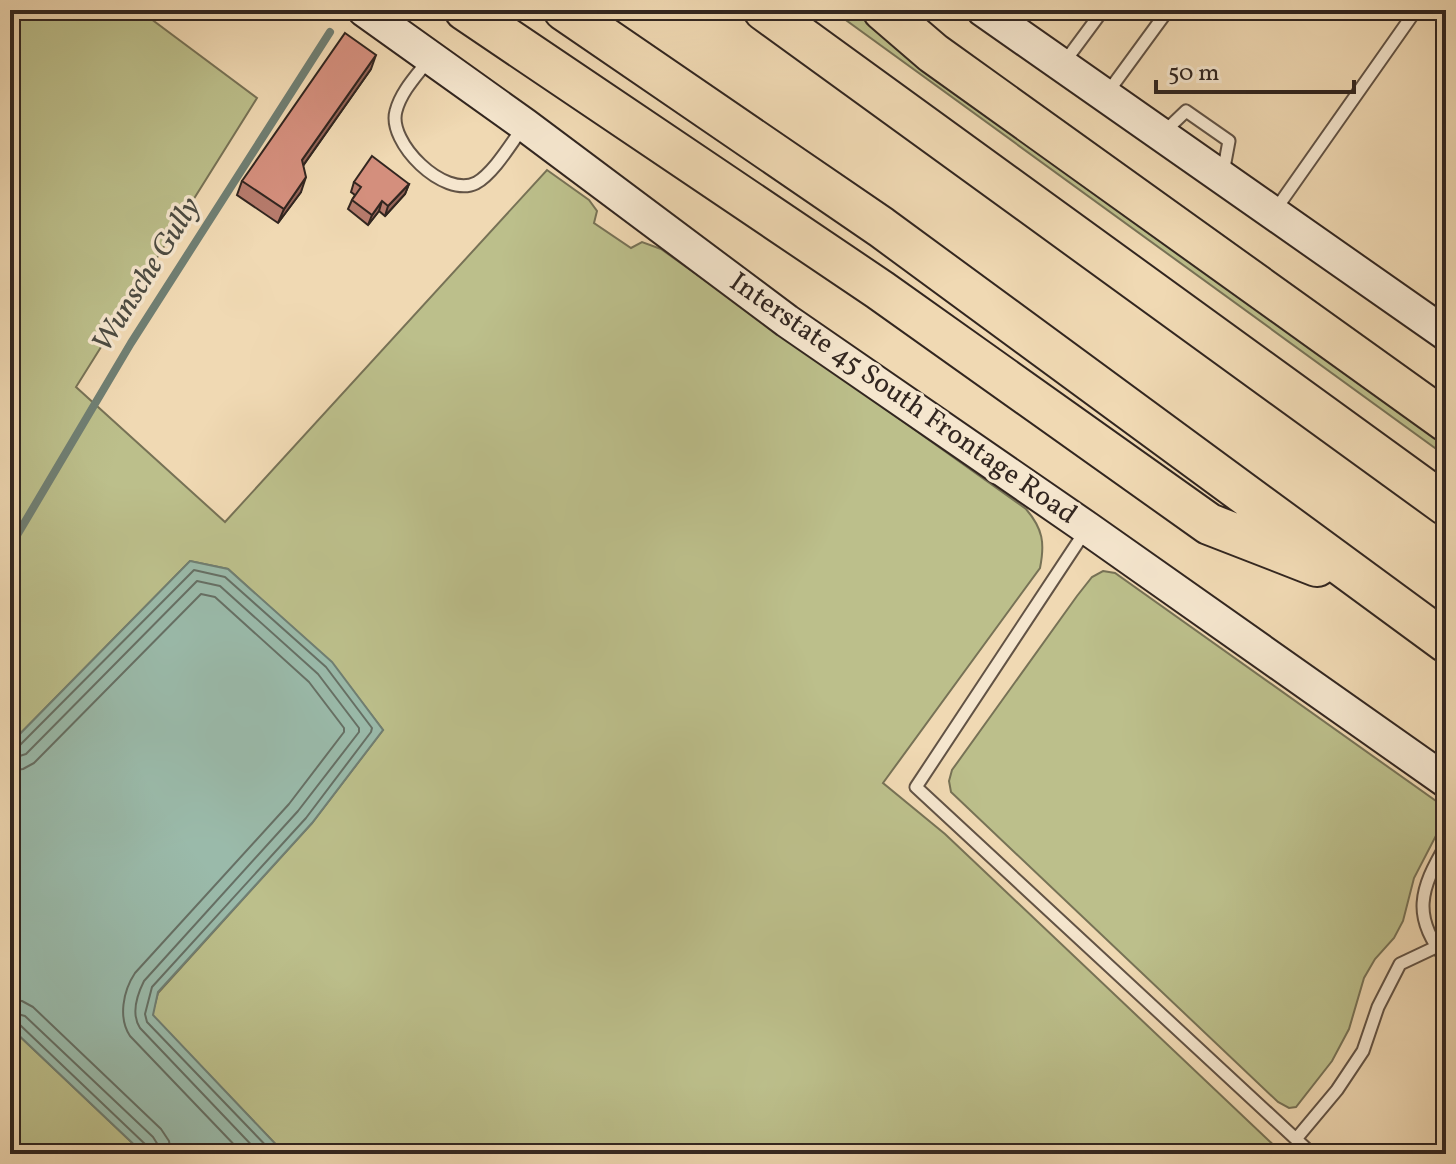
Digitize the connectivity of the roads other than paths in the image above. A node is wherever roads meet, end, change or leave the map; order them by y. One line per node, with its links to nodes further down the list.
1 (364, 10): 11 (main road, Interstate 45 South Frontage Road)
2 (465, 10): 20 (highway)
3 (564, 10): 20 (highway)
4 (764, 10): 18 (highway)
5 (883, 10): 17 (highway)
6 (983, 10): 10 (main road)
7 (1103, 10): 12 (lane)
8 (1168, 10): 13 (lane)
9 (1416, 10): 15 (lane)
10 (1019, 20): 12 (main road)
11 (430, 58): 14 (main road, Interstate 45 South Frontage Road); 14 (lane)
12 (1062, 66): 13 (main road)
13 (1105, 96): 15 (main road)
14 (525, 125): 19 (main road, Interstate 45 South Frontage Road)
15 (1273, 213): 16 (main road)
16 (1446, 334)
17 (1446, 421)
18 (1446, 505)
19 (1087, 528): 22 (main road, Interstate 45 South Frontage Road); 26 (lane)
20 (1368, 586): 21 (highway)
21 (1446, 642)
22 (1446, 781)
23 (1446, 845): 24 (lane)
24 (1436, 947): 25 (lane); 26 (lane)
25 (1446, 959)
26 (1296, 1139): 27 (lane)
27 (1312, 1154)

